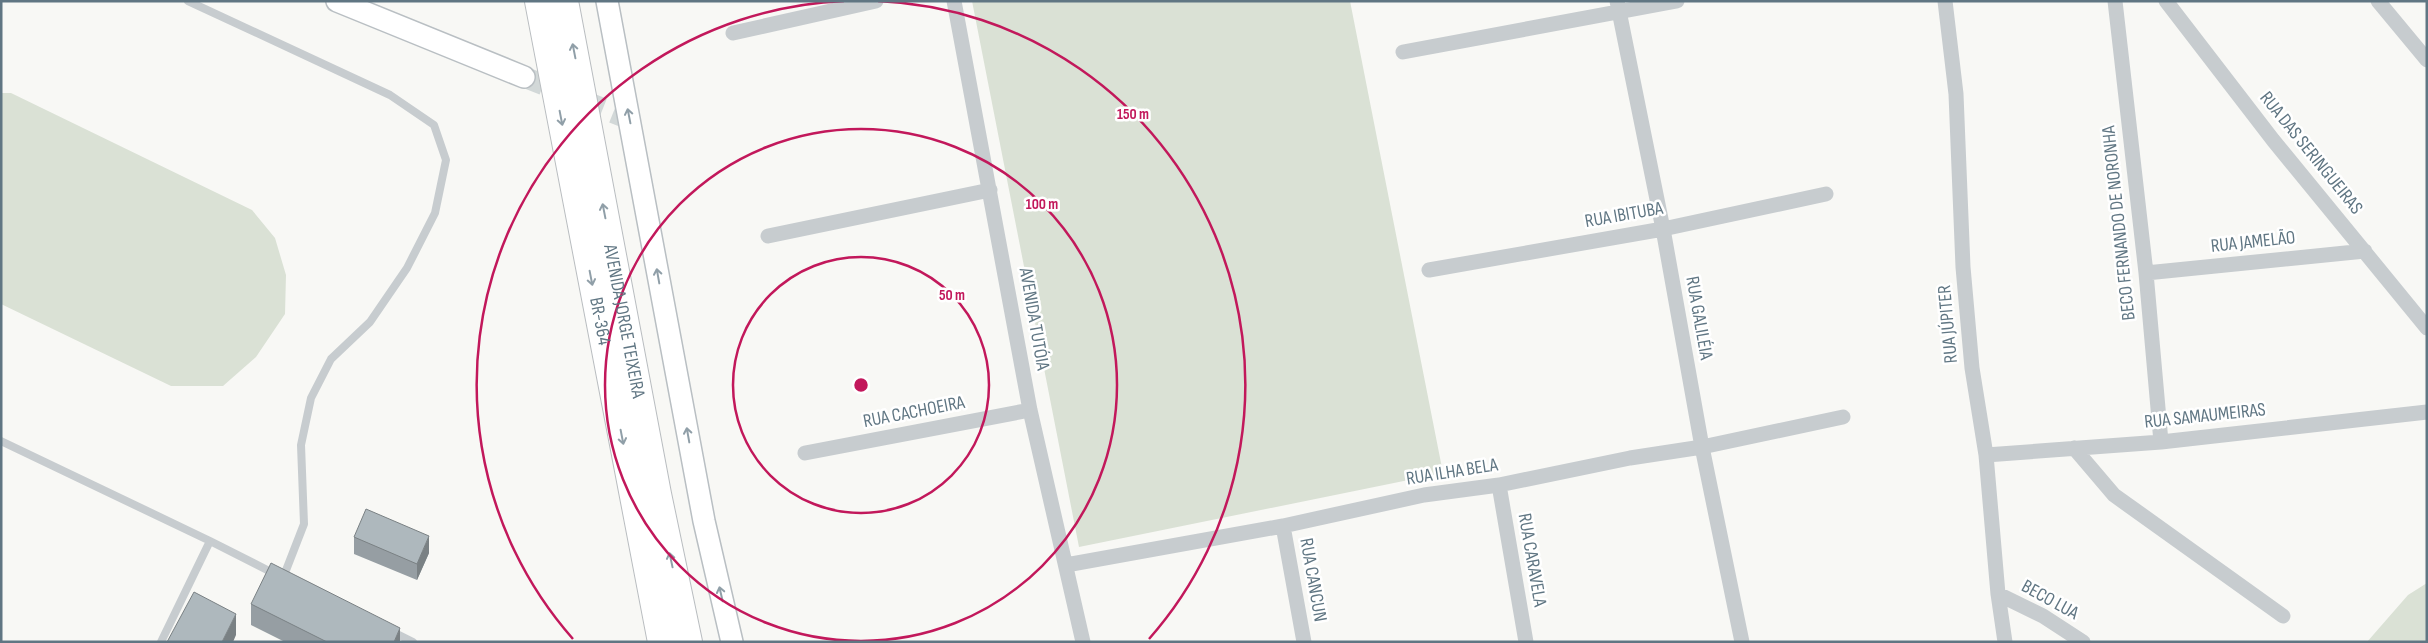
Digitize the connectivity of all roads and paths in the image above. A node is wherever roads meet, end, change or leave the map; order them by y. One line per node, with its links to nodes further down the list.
1 (188, 1): 39 (lane)
2 (337, 1): 17 (street)
3 (539, 1): 46 (highway, BR-364 / BR-364, one-way to 46)
4 (564, 1): 47 (highway, AVENIDA JORGE TEIXEIRA / BR-364, one-way to 4)
5 (607, 1): 48 (street, one-way to 5)
6 (876, 1): 14 (street)
7 (954, 1): 18 (street, AVENIDA TUTÓIA)
8 (1677, 1): 13 (street)
9 (1945, 1): 34 (street, RUA JÚPITER)
10 (2115, 1): 24 (street, BECO FERNANDO DE NORONHA)
11 (2166, 1): 22 (street, RUA DAS SERINGUEIRAS)
12 (2378, 1): 16 (street)
13 (1618, 6): 15 (street); 20 (street, RUA GALILÉIA)
14 (733, 32)
15 (1403, 52)
16 (2427, 60)
17 (524, 77)
18 (990, 190): 21 (street); 26 (street, AVENIDA TUTÓIA)
19 (1826, 194): 20 (street, RUA IBITUBA)
20 (1663, 229): 23 (street, RUA IBITUBA); 31 (street, RUA GALILÉIA)
21 (768, 236)
22 (2365, 251): 24 (street, RUA JAMELÃO); 25 (street, RUA DAS SERINGUEIRAS)
23 (1429, 270)
24 (2146, 273): 30 (street, BECO FERNANDO DE NORONHA)
25 (2427, 328)
26 (1030, 410): 33 (street, RUA CACHOEIRA); 38 (street, AVENIDA TUTÓIA)
27 (2427, 412): 30 (street, RUA SAMAUMEIRAS)
28 (1843, 417): 31 (street, RUA ILHA BELA)
29 (1, 441): 37 (lane)
30 (2161, 442): 32 (street, RUA SAMAUMEIRAS)
31 (1702, 446): 35 (street, RUA ILHA BELA); 52 (street, RUA GALILÉIA)
32 (2074, 448): 34 (street, RUA SAMAUMEIRAS); 42 (street)
33 (805, 453)
34 (1986, 456): 41 (street, RUA JÚPITER)
35 (1498, 485): 36 (street, RUA ILHA BELA); 51 (street, RUA CARAVELA)
36 (1283, 526): 38 (street, RUA ILHA BELA); 50 (street, RUA CANCUN)
37 (210, 541): 39 (lane); 44 (lane)
38 (1066, 565): 49 (street, AVENIDA TUTÓIA)
39 (283, 578): 40 (lane)
40 (292, 582)
41 (1998, 594): 53 (street, RUA JÚPITER); 54 (street, BECO LUA)
42 (2284, 616)
43 (387, 629): 45 (lane)
44 (161, 642)
45 (413, 642)
46 (662, 642)
47 (688, 642)
48 (732, 642)
49 (1083, 642)
50 (1304, 642)
51 (1526, 642)
52 (1742, 642)
53 (2005, 642)
54 (2083, 642)

